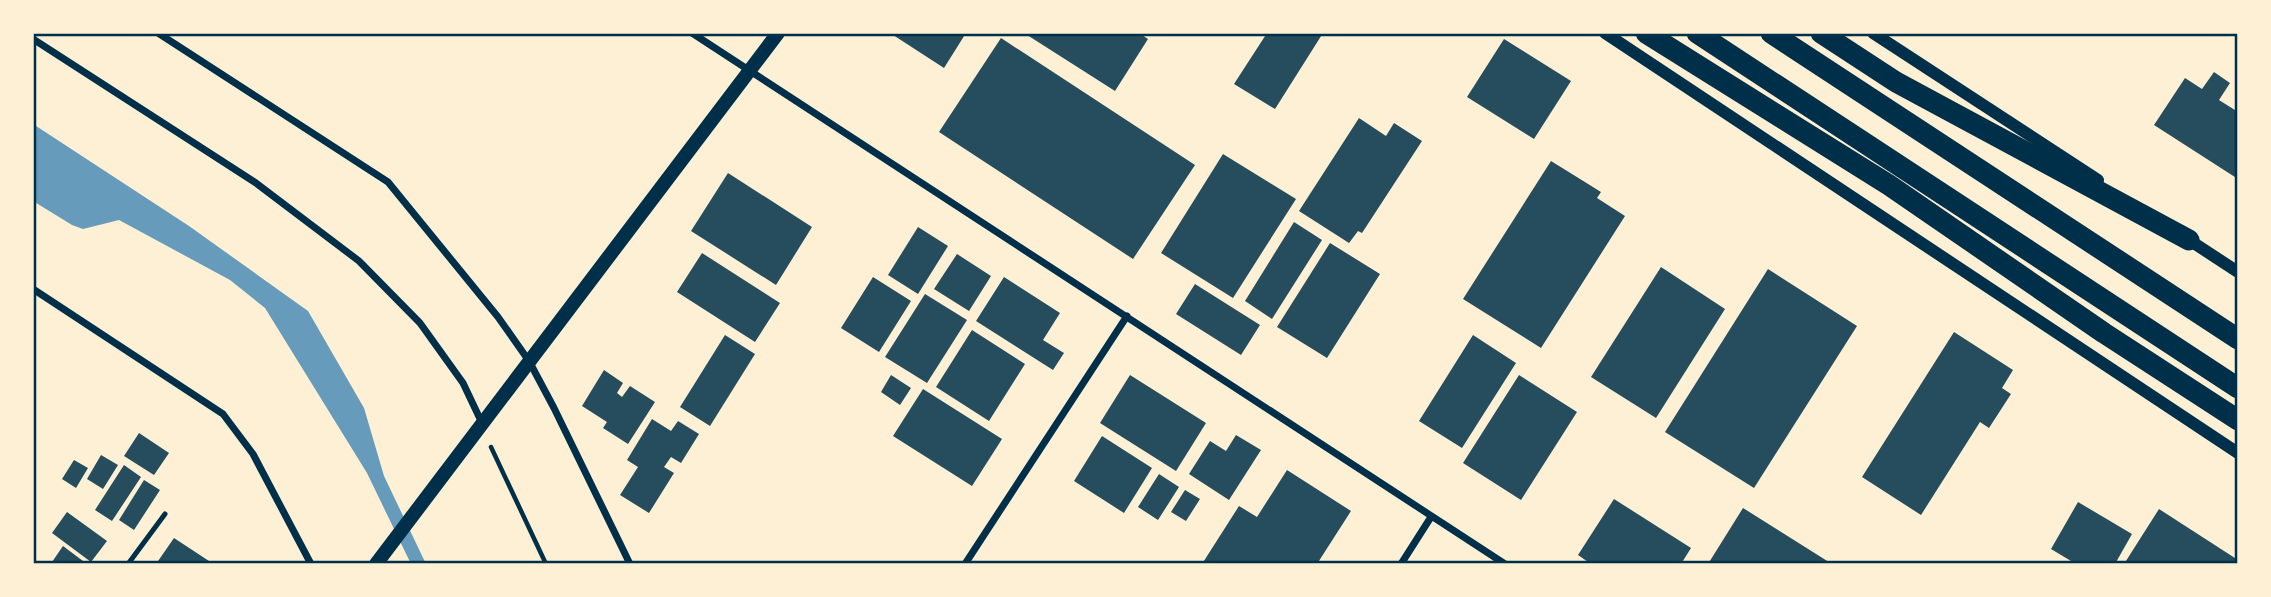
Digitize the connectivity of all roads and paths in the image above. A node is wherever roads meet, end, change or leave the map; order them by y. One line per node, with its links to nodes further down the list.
1 (158, 33): 17 (street)
2 (692, 33): 11 (street)
3 (778, 33): 11 (main road)
4 (1605, 33): 21 (street)
5 (1646, 33): 19 (highway)
6 (1698, 33): 18 (highway)
7 (1771, 33): 16 (highway)
8 (1821, 33): 12 (highway)
9 (1873, 33): 12 (street)
10 (33, 39): 20 (street)
11 (750, 70): 15 (street); 17 (main road)
12 (2189, 240): 13 (street)
13 (2238, 272)
14 (33, 289): 25 (street)
15 (1128, 316): 23 (street); 29 (street)
16 (2238, 339)
17 (529, 361): 20 (main road); 28 (street)
18 (2238, 388)
19 (2238, 420)
20 (482, 423): 26 (main road); 27 (path)
21 (2238, 453)
22 (165, 514): 24 (lane)
23 (1431, 517): 30 (street); 31 (street)
24 (128, 564)
25 (311, 564)
26 (376, 564)
27 (546, 564)
28 (630, 564)
29 (965, 564)
30 (1401, 564)
31 (1505, 564)

